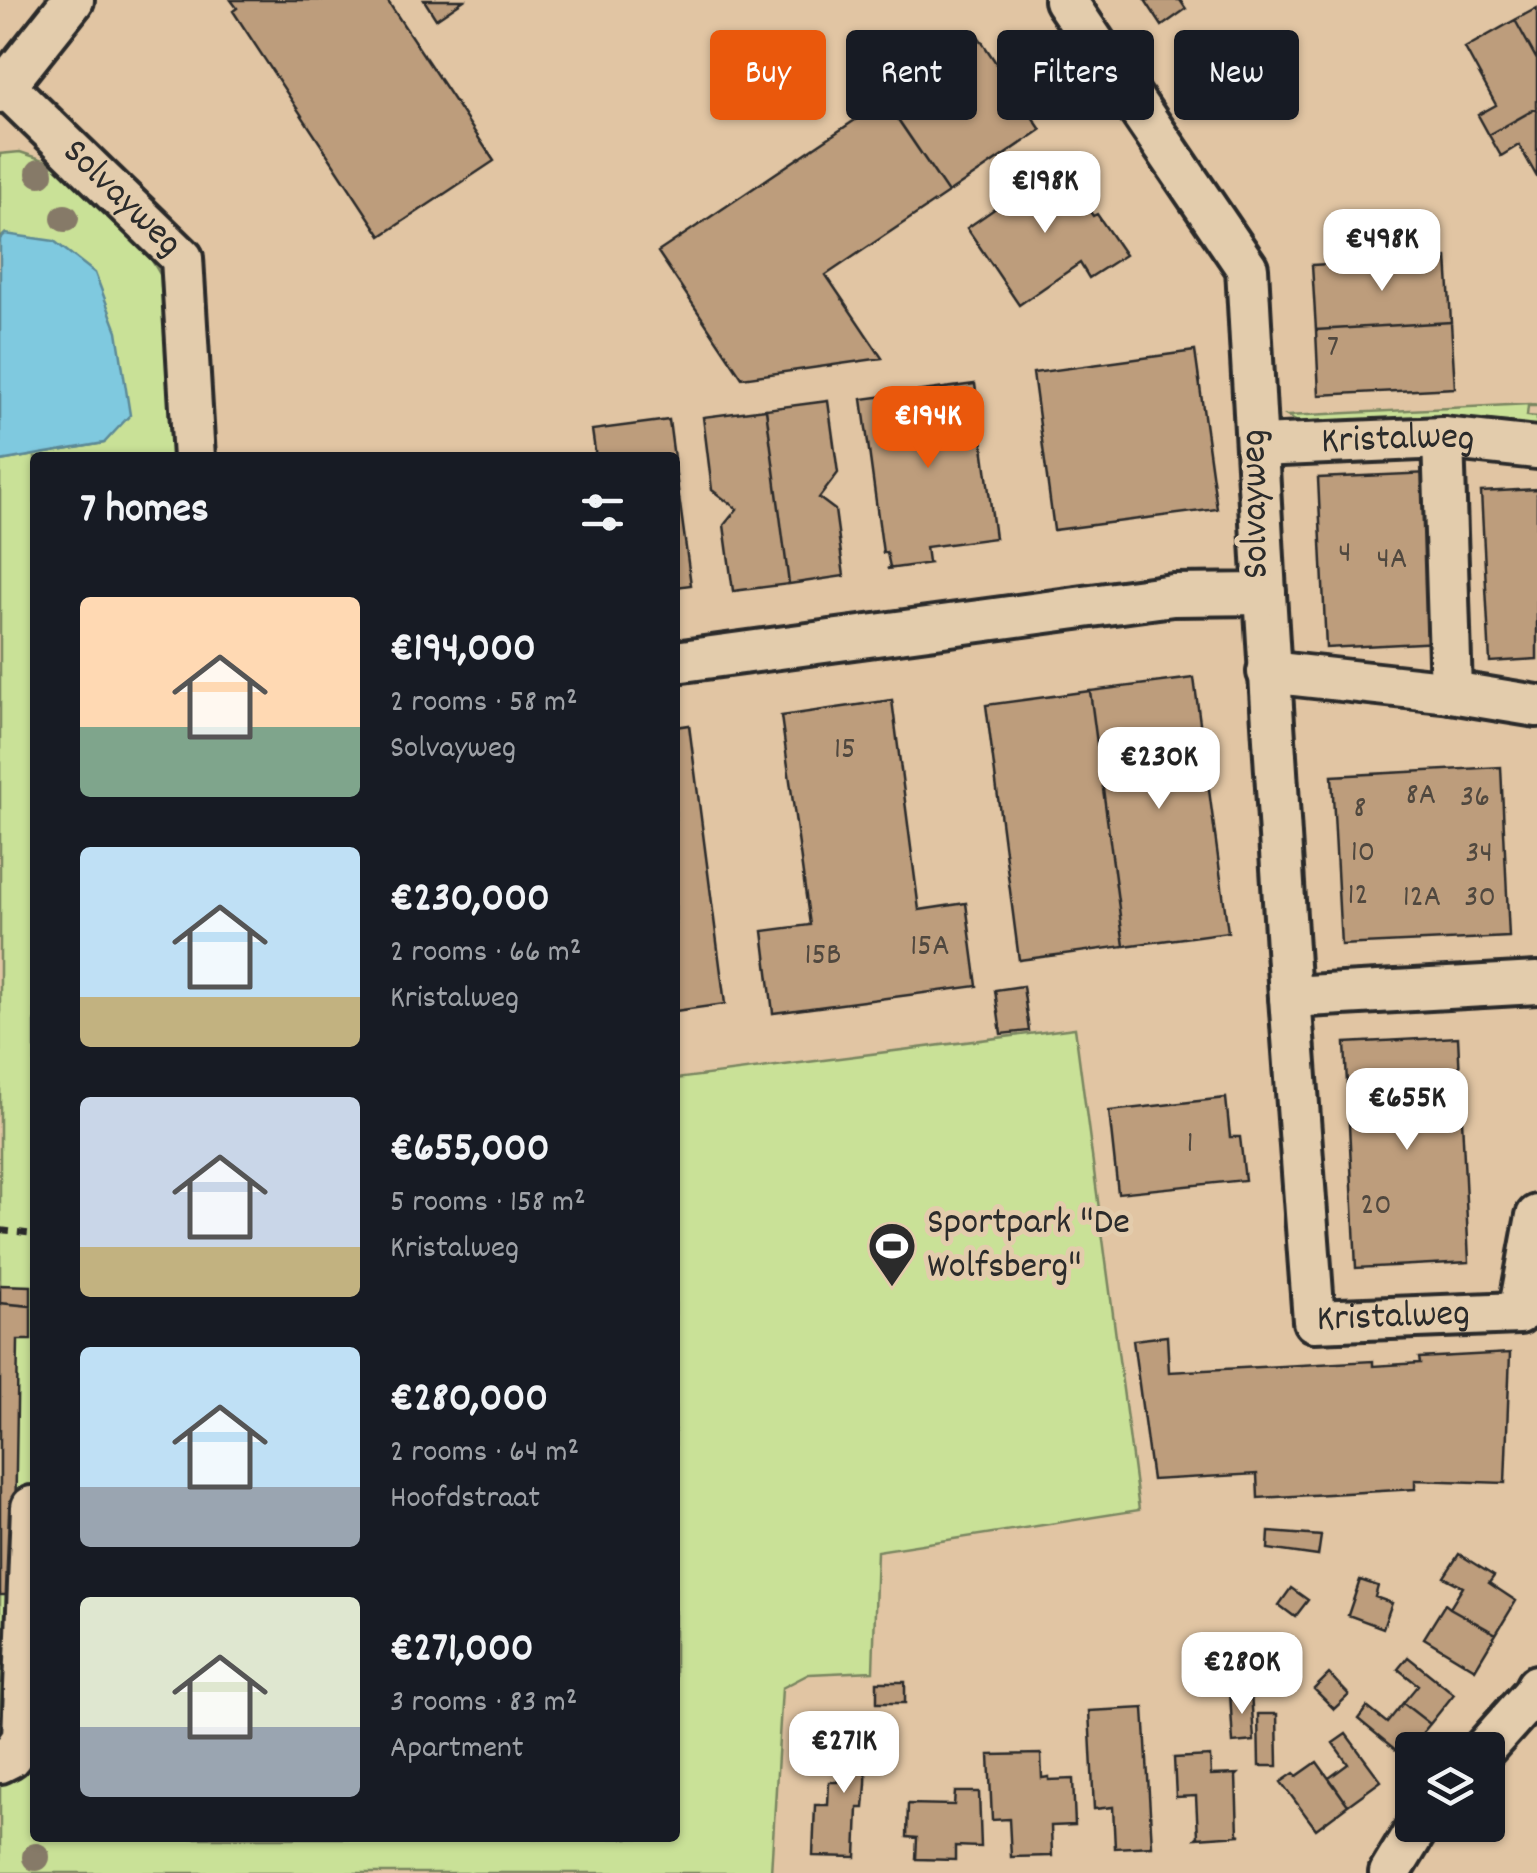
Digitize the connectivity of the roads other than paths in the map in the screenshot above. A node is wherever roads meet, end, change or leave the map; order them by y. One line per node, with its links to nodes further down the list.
1 (73, 0): 3 (street)
2 (1065, 0): 5 (street, Solvayweg)
3 (2, 89): 7 (street, Solvayweg)
4 (1443, 438): 5 (street, Kristalweg); 6 (street, Kristalweg); 11 (street)
5 (1258, 446): 8 (street, Solvayweg)
6 (1537, 448)
7 (194, 452)
8 (1265, 594): 9 (street, Solvayweg); 10 (street, Kristalweg)
9 (680, 661)
10 (1268, 672): 11 (street); 14 (street, Kristalweg)
11 (1451, 692): 12 (street)
12 (1537, 706)
13 (1537, 983): 14 (street)
14 (1290, 997): 15 (street, Kristalweg)
15 (1537, 1216)
16 (30, 1558): 19 (street)
17 (1537, 1686): 18 (street)
18 (1500, 1732)
19 (0, 1762)
20 (1409, 1842): 21 (street)
21 (1390, 1873)

